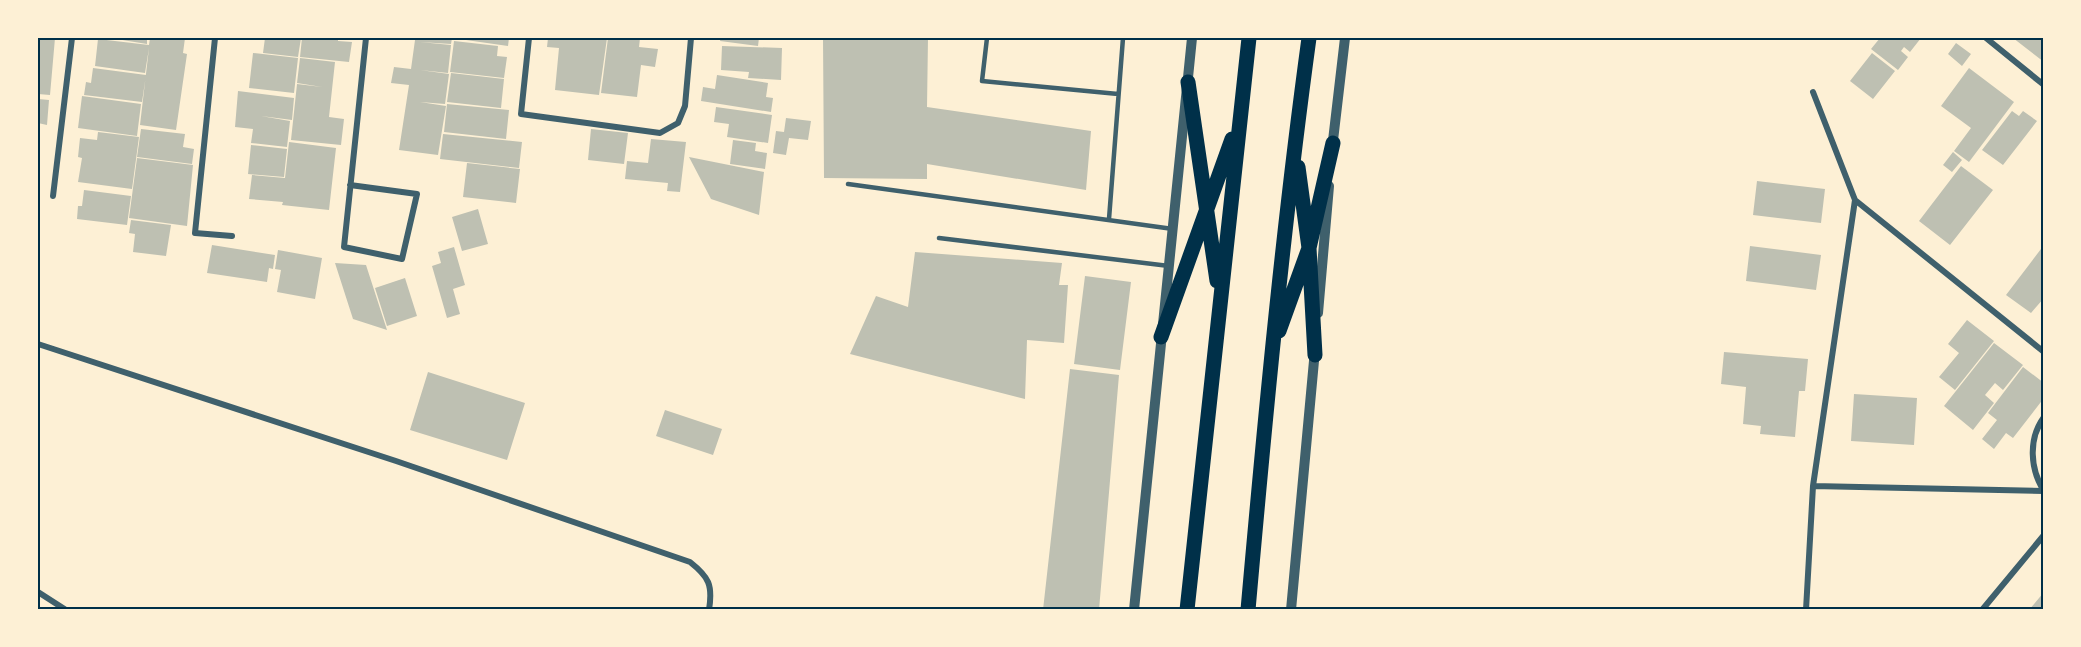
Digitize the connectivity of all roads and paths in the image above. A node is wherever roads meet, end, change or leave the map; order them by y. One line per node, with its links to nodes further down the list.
1 (72, 38): 22 (street)
2 (215, 38): 27 (street)
3 (366, 38): 21 (street)
4 (529, 38): 5 (street)
5 (691, 38)
6 (987, 38): 16 (lane)
7 (1123, 38): 16 (lane)
8 (1192, 38): 13 (street)
9 (1249, 38): 17 (main road)
10 (1309, 38): 18 (main road)
11 (1345, 38): 19 (street)
12 (1986, 38): 14 (street)
13 (1188, 82): 24 (main road); 26 (street)
14 (2043, 85)
15 (1813, 93): 23 (street)
16 (1119, 94): 25 (lane)
17 (1241, 114): 24 (main road); 31 (main road)
18 (1294, 142): 29 (main road); 36 (main road)
19 (1333, 143): 29 (main road); 35 (street)
20 (848, 184): 25 (lane)
21 (350, 185): 21 (street)
22 (54, 196)
23 (1855, 200): 34 (street); 38 (street)
24 (1207, 210): 31 (main road); 32 (main road)
25 (1109, 219): 26 (lane)
26 (1173, 229): 30 (street)
27 (232, 236)
28 (939, 238): 30 (lane)
29 (1309, 248): 35 (main road); 36 (main road)
30 (1169, 266): 32 (street)
31 (1220, 302): 45 (main road)
32 (1161, 337): 44 (street)
33 (38, 344): 43 (street)
34 (2043, 352)
35 (1315, 355): 47 (street)
36 (1270, 356): 46 (main road)
37 (2043, 417): 39 (street)
38 (1813, 486): 39 (street); 48 (street)
39 (2043, 491)
40 (2043, 535): 49 (street)
41 (38, 592): 42 (street)
42 (66, 609)
43 (709, 609)
44 (1134, 609)
45 (1186, 609)
46 (1248, 609)
47 (1291, 609)
48 (1806, 609)
49 (1982, 609)

